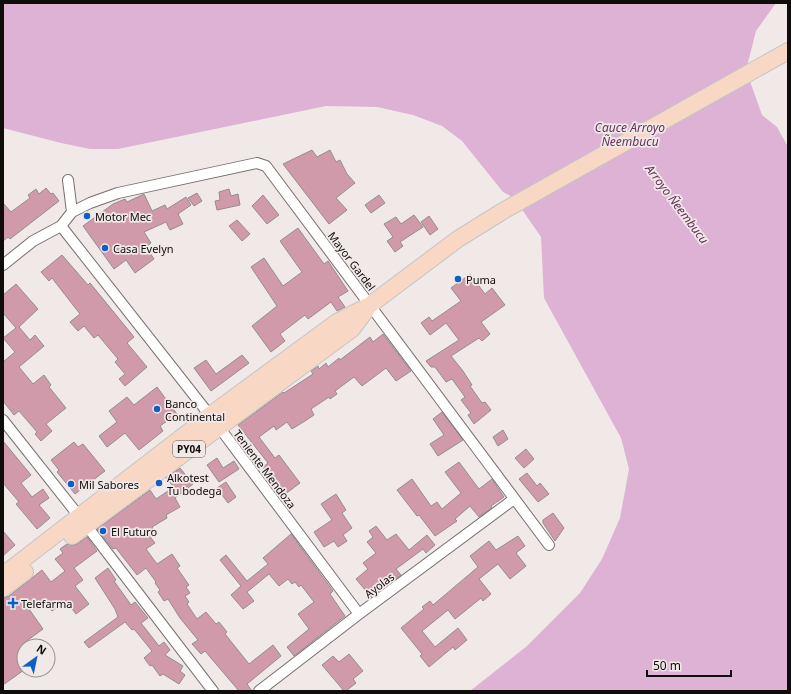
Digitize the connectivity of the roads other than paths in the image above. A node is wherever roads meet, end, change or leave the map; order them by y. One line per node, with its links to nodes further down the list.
1 (788, 51): 7 (main road, PY04)
2 (68, 180): 3 (street)
3 (72, 212): 4 (street, Mayor Gardel); 7 (street, Mayor Gardel)
4 (60, 226): 5 (street); 6 (street); 9 (street, Teniente Mendoza)
5 (3, 258)
6 (3, 265)
7 (370, 305): 9 (main road, PY04); 10 (street, Mayor Gardel)
8 (3, 420): 11 (street)
9 (214, 421): 11 (main road, PY04); 15 (street, Teniente Mendoza)
10 (514, 499): 12 (street, Mayor Gardel); 15 (street, Ayolas)
11 (82, 521): 13 (main road, PY04); 14 (main road, PY04); 16 (street)
12 (549, 545)
13 (3, 575)
14 (3, 588)
15 (359, 614): 17 (street, Ayolas)
16 (213, 691)
17 (259, 691)

